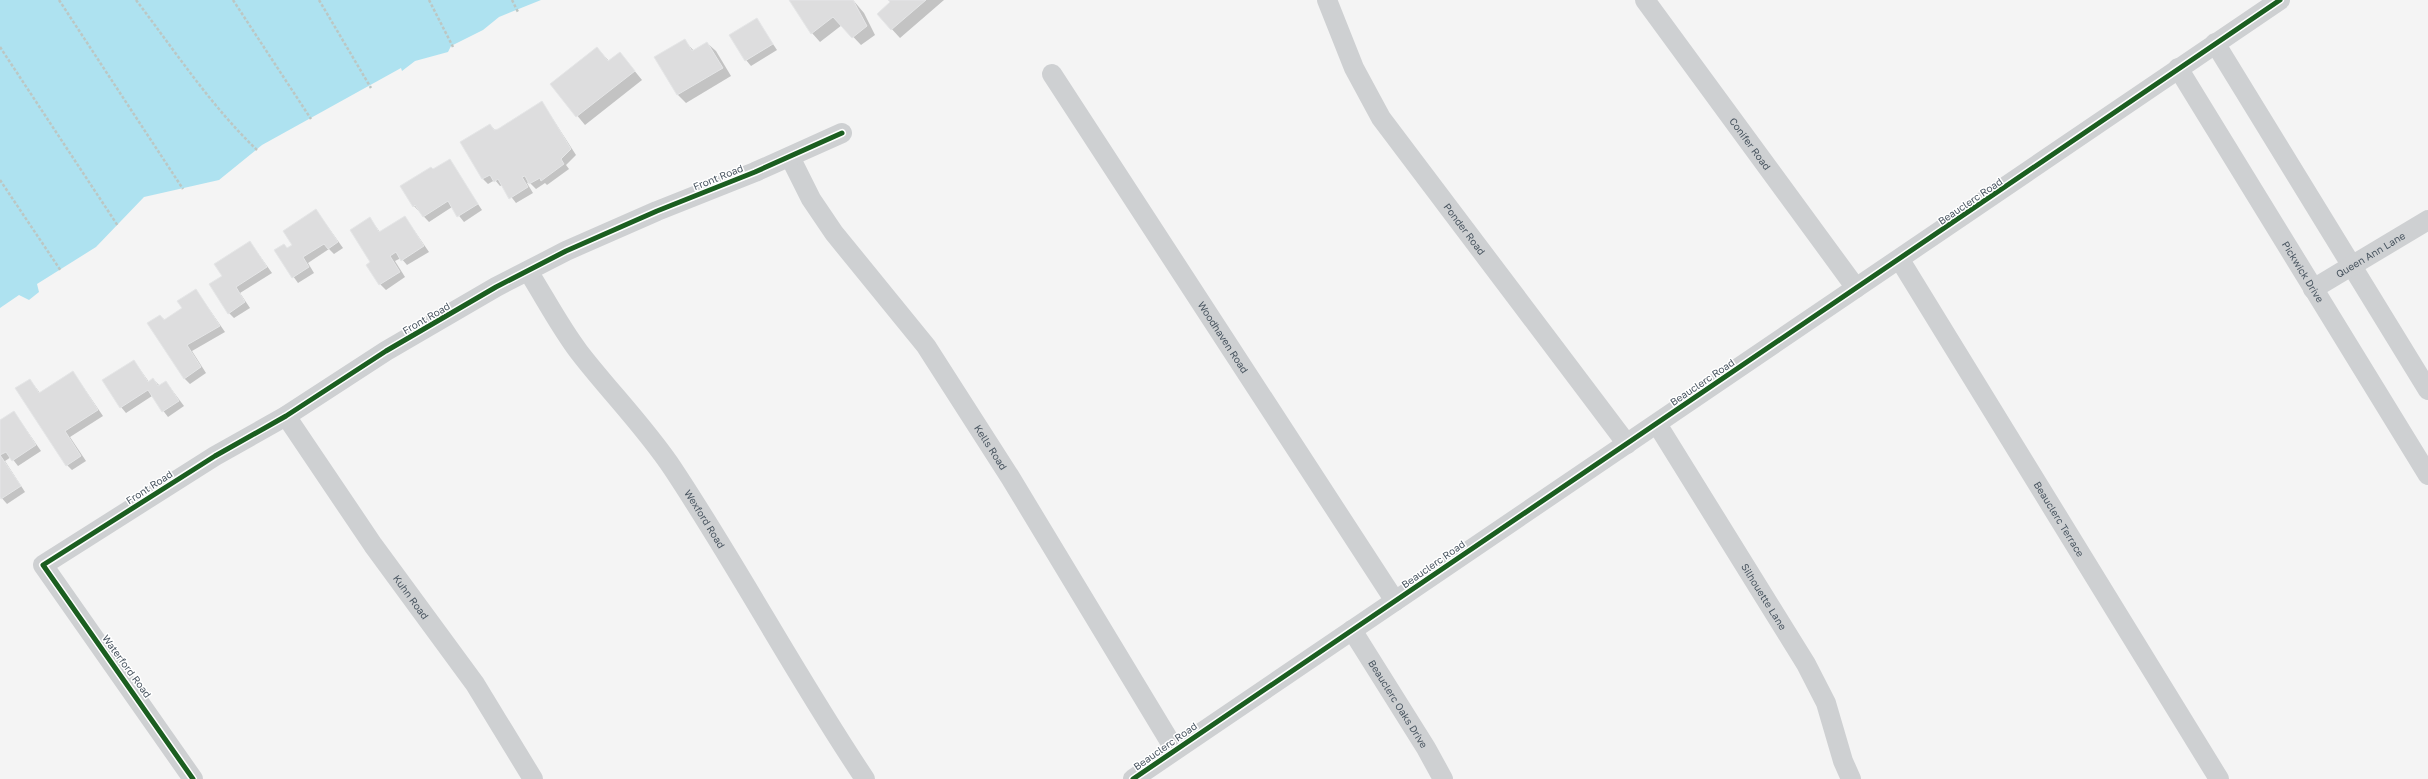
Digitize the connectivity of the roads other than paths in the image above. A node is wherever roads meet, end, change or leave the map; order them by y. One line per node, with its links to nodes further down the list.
1 (1326, 0): 18 (street, Ponder Road)
2 (1645, 0): 13 (street, Conifer Road)
3 (2280, 0): 4 (street, Beauclerc Road)
4 (2215, 43): 5 (street, Beauclerc Road); 11 (street)
5 (2178, 68): 10 (street, Beauclerc Road); 14 (street, Pickwick Drive)
6 (1052, 74): 21 (street, Woodhaven Road)
7 (842, 133): 8 (street, Front Road)
8 (790, 157): 12 (street, Front Road); 23 (street, Kells Road)
9 (2428, 220): 11 (street, Queen Ann Lane)
10 (1900, 260): 13 (street, Beauclerc Road); 30 (street, Beauclerc Terrace)
11 (2352, 265): 14 (street, Queen Ann Lane); 15 (street)
12 (528, 272): 16 (street, Front Road); 26 (street, Wexford Road)
13 (1856, 288): 17 (street, Beauclerc Road)
14 (2313, 289): 19 (street, Pickwick Drive)
15 (2428, 390)
16 (286, 416): 20 (street, Front Road); 25 (street, Kuhn Road)
17 (1657, 424): 18 (street, Beauclerc Road); 29 (street, Silhouette Lane)
18 (1628, 444): 21 (street, Beauclerc Road)
19 (2428, 474)
20 (44, 565): 24 (street, Waterford Road)
21 (1396, 600): 22 (street, Beauclerc Road)
22 (1352, 630): 23 (street, Beauclerc Road); 28 (street, Beauclerc Oaks Drive)
23 (1175, 750): 27 (street, Beauclerc Road)
24 (193, 779)
25 (533, 779)
26 (864, 779)
27 (1133, 779)
28 (1443, 779)
29 (1851, 779)
30 (2219, 779)

